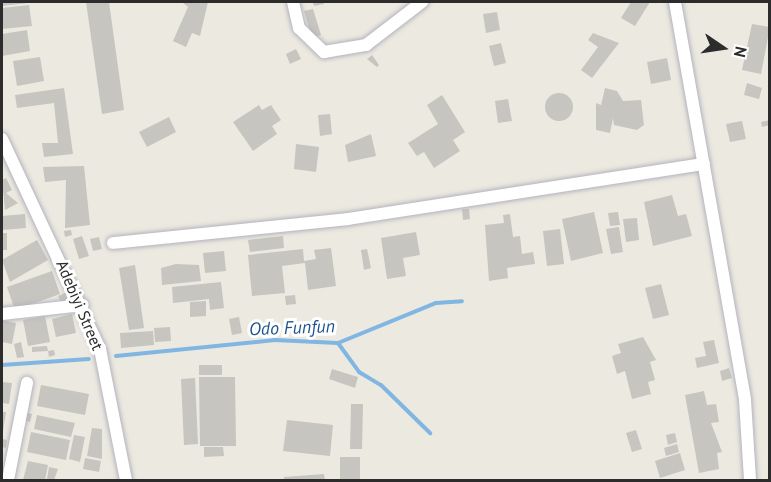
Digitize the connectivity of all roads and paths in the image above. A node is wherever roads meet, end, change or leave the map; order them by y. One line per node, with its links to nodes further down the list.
1 (293, 2): 3 (street)
2 (675, 2): 5 (street)
3 (418, 3)
4 (2, 139): 7 (street, Adebiyi Street)
5 (704, 164): 6 (street); 12 (street)
6 (113, 243)
7 (82, 305): 8 (street); 11 (street, Adebiyi Street)
8 (2, 314)
9 (27, 383): 10 (street)
10 (8, 480)
11 (126, 480)
12 (750, 480)

